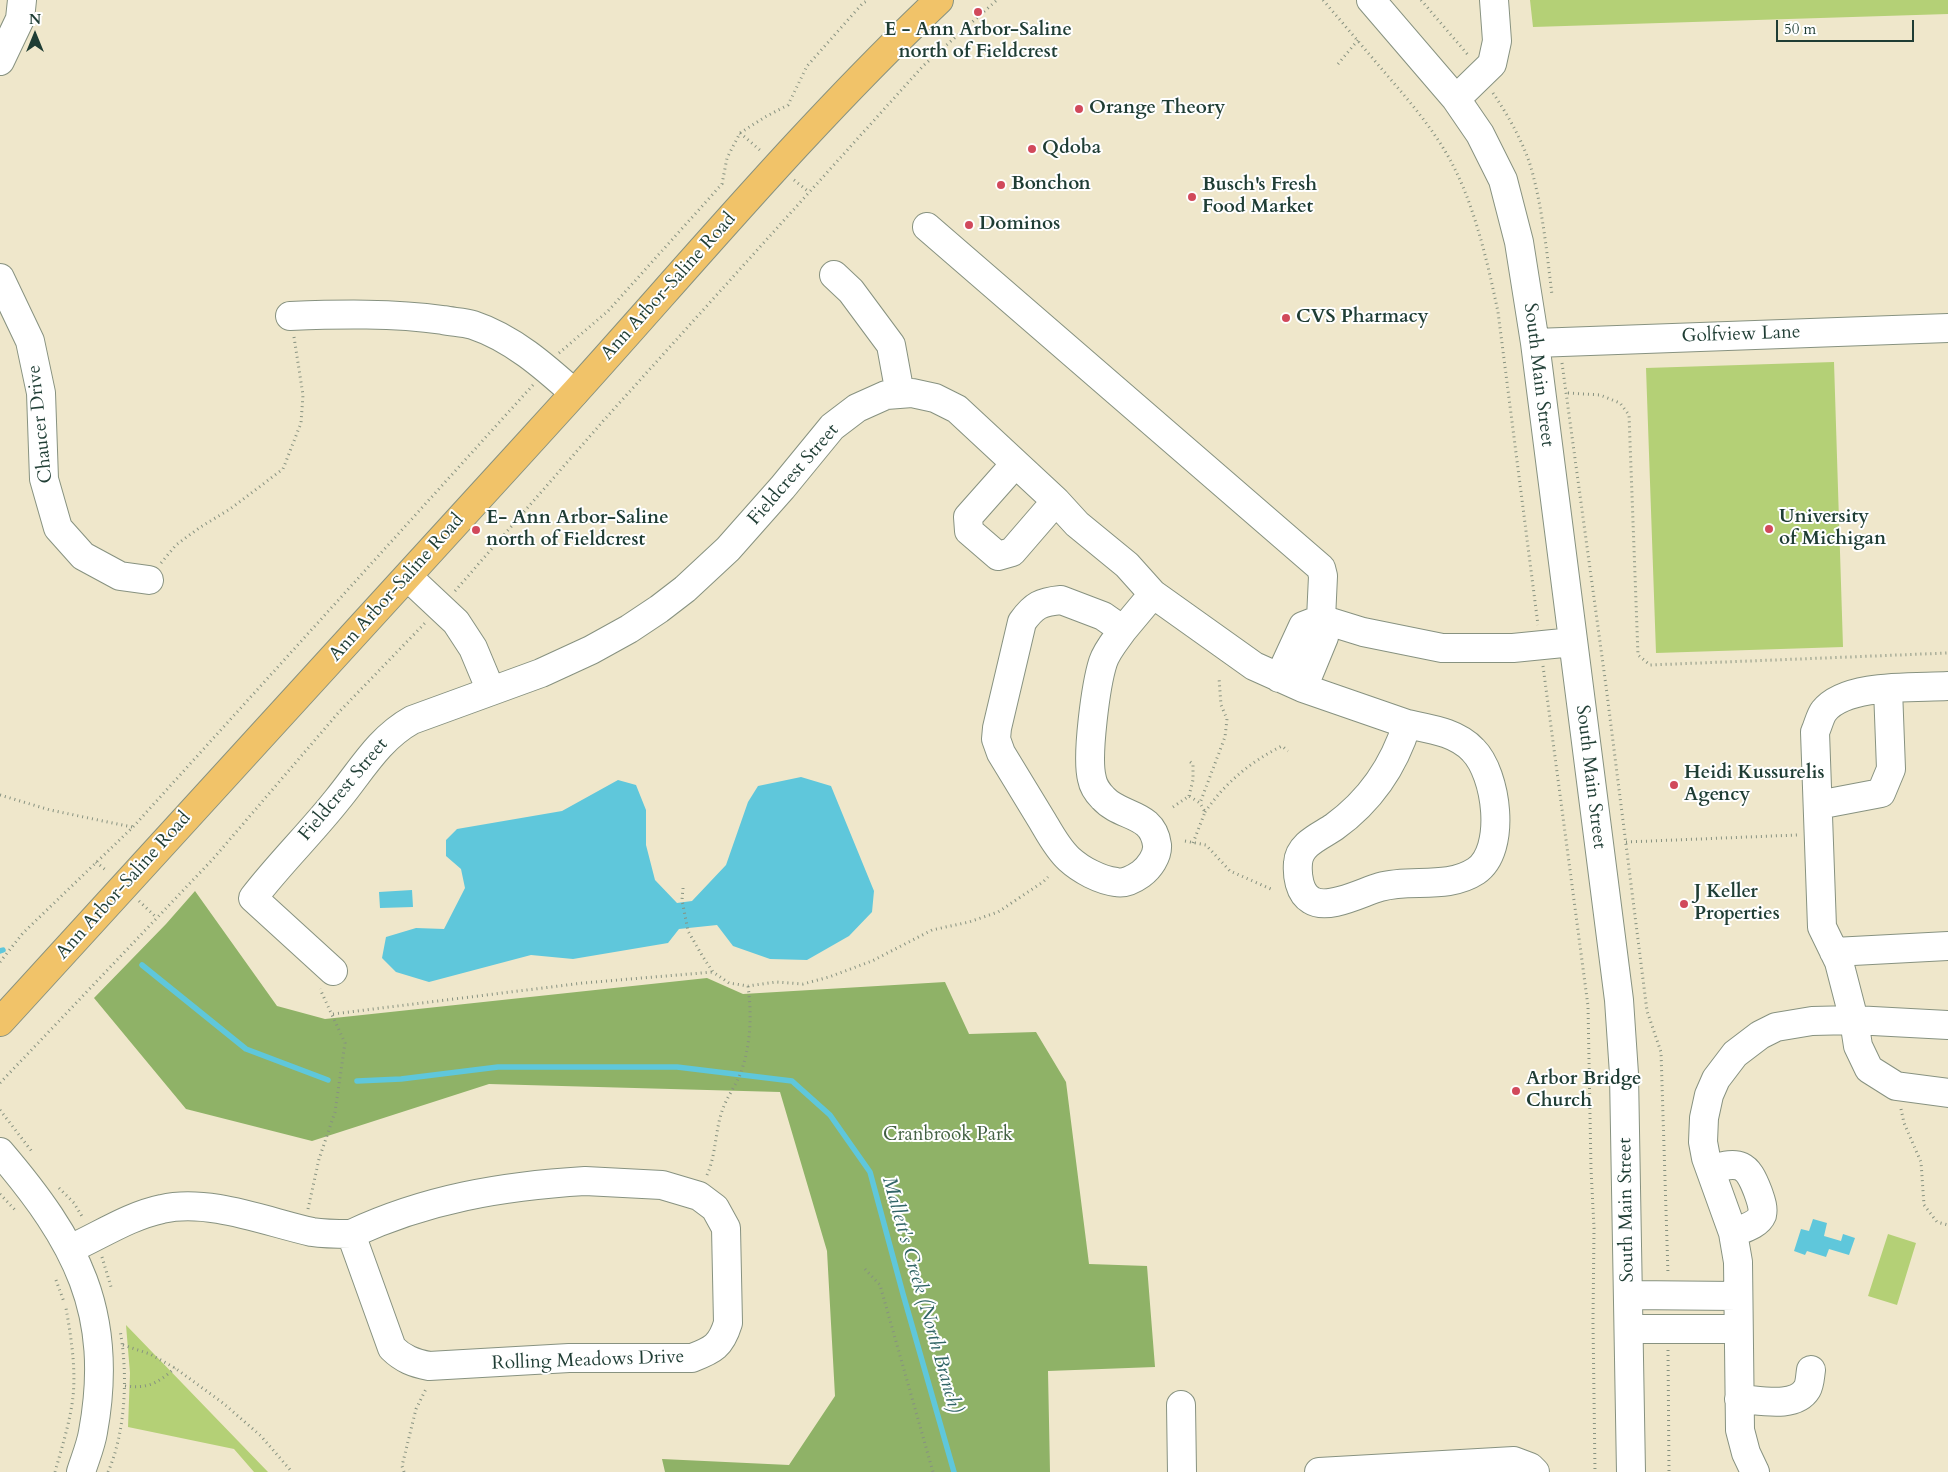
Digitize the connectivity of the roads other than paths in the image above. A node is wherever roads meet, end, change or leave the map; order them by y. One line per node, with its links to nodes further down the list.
1 (22, 0): 5 (street)
2 (939, 0): 13 (main road, Ann Arbor-Saline Road)
3 (1371, 0): 6 (street, South Main Street)
4 (1494, 0): 6 (street)
5 (0, 61)
6 (1456, 99): 12 (street, South Main Street)
7 (927, 227): 20 (street)
8 (834, 275): 14 (street)
9 (0, 278): 18 (street, Chaucer Drive)
10 (290, 316): 13 (street)
11 (1948, 328): 12 (street, Golfview Lane)
12 (1535, 343): 22 (street, South Main Street)
13 (574, 393): 17 (main road, Ann Arbor-Saline Road)
14 (900, 394): 15 (street, Fieldcrest Street); 26 (street, Fieldcrest Street)
15 (1015, 464): 16 (street, Fieldcrest Street); 16 (street)
16 (1056, 501): 19 (street, Fieldcrest Street)
17 (408, 577): 26 (street); 33 (main road, Ann Arbor-Saline Road)
18 (149, 580)
19 (1153, 594): 21 (street); 23 (street, Fieldcrest Street)
20 (1321, 619): 22 (street); 23 (street)
21 (1123, 630): 21 (street)
22 (1573, 642): 41 (street, South Main Street)
23 (1291, 683): 27 (street)
24 (1948, 686): 25 (street)
25 (1888, 689): 28 (street); 28 (street)
26 (491, 691): 31 (street, Fieldcrest Street)
27 (1408, 724): 27 (street)
28 (1818, 805): 30 (street)
29 (1948, 946): 30 (street)
30 (1834, 952): 32 (street)
31 (327, 982)
32 (1854, 1020): 34 (street); 35 (street); 37 (street)
33 (0, 1022)
34 (1948, 1025)
35 (1948, 1093)
36 (0, 1152): 40 (street)
37 (1711, 1169): 38 (street); 38 (street)
38 (1733, 1233): 42 (street)
39 (350, 1234): 39 (street, Rolling Meadows Drive); 40 (street, Rolling Meadows Drive)
40 (70, 1249): 48 (street)
41 (1628, 1295): 42 (street); 43 (street, South Main Street)
42 (1737, 1296): 44 (street)
43 (1629, 1329): 44 (street); 52 (street, South Main Street)
44 (1737, 1329): 46 (street)
45 (1811, 1370): 46 (street)
46 (1739, 1399): 53 (street)
47 (1181, 1404): 49 (street)
48 (81, 1472)
49 (1182, 1472)
50 (1319, 1472): 51 (street)
51 (1534, 1472)
52 (1631, 1472)
53 (1755, 1472)

